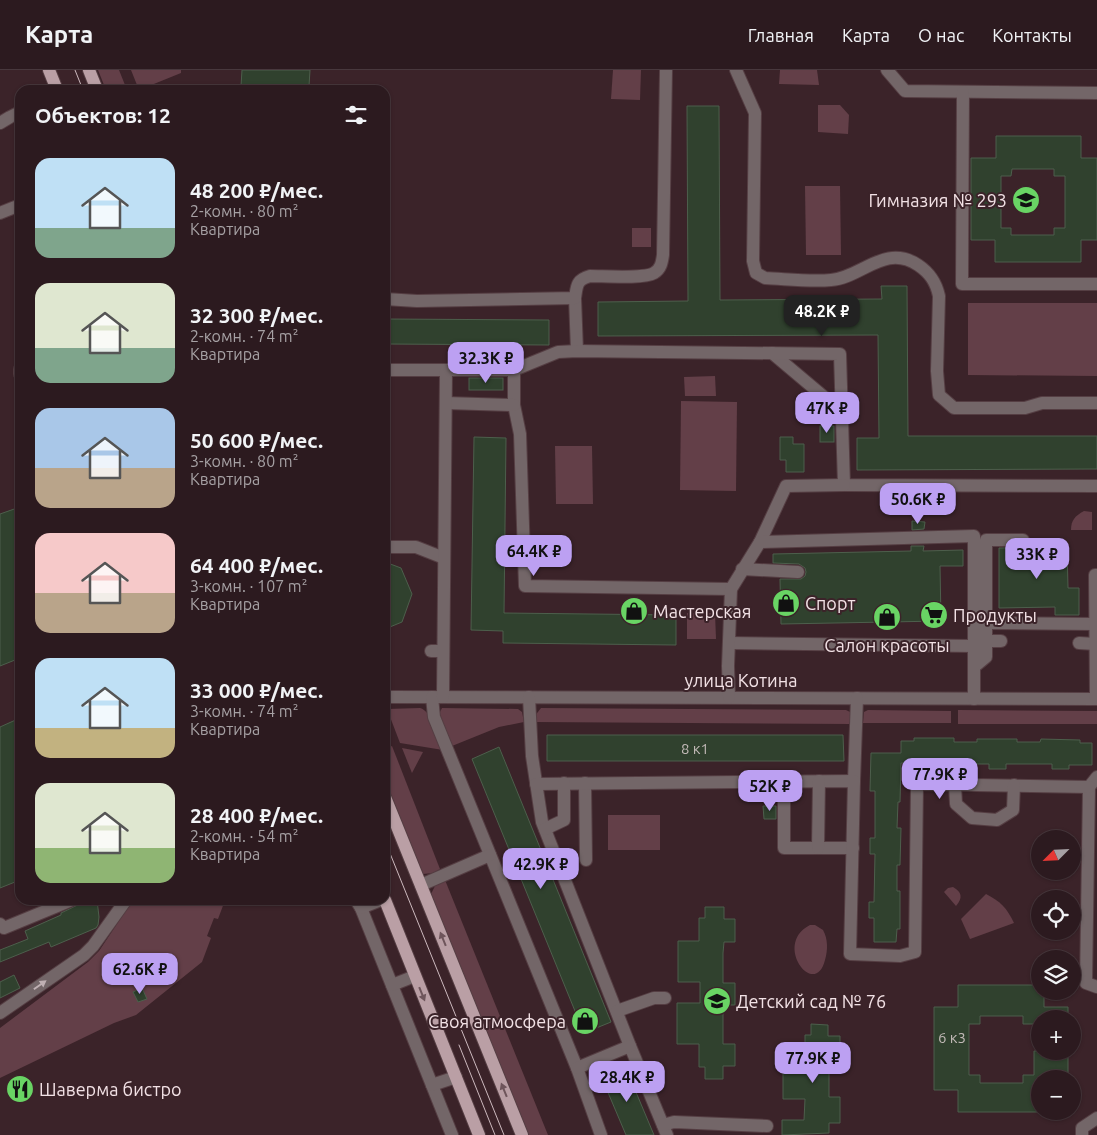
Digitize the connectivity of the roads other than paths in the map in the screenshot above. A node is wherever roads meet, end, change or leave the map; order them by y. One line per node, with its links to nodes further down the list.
1 (49, 70): 6 (main road)
2 (90, 70): 7 (main road)
3 (666, 70): 15 (street)
4 (736, 70): 23 (street)
5 (887, 70): 8 (street)
6 (55, 85)
7 (96, 85)
8 (963, 92): 9 (street); 14 (street)
9 (1097, 93)
10 (15, 114): 11 (street)
11 (0, 123)
12 (15, 207): 13 (street)
13 (0, 213)
14 (1097, 284)
15 (575, 298): 16 (street); 17 (street)
16 (390, 299)
17 (577, 350): 18 (street); 21 (street)
18 (772, 353): 25 (street); 25 (street)
19 (390, 370): 20 (street)
20 (446, 370): 21 (street); 22 (street)
21 (514, 370): 24 (street)
22 (446, 403): 24 (street); 31 (street)
23 (1097, 403)
24 (514, 405): 35 (street)
25 (842, 412): 26 (street)
26 (844, 485): 27 (street); 29 (street)
27 (1097, 486)
28 (1023, 540): 36 (street)
29 (760, 542): 32 (street); 41 (street)
30 (390, 546): 31 (street)
31 (444, 558): 44 (street)
32 (742, 569): 33 (street); 35 (street)
33 (798, 572)
34 (1097, 575): 37 (street)
35 (731, 590): 39 (street)
36 (986, 622): 37 (street); 41 (street)
37 (1095, 624): 42 (street)
38 (1001, 641): 41 (street)
39 (729, 643): 41 (street); 46 (street)
40 (1079, 643): 42 (street)
41 (980, 644): 48 (street)
42 (1096, 649): 49 (street)
43 (390, 697): 44 (street, улица Котина)
44 (438, 697): 45 (street, улица Котина); 63 (street)
45 (529, 697): 46 (street, улица Котина); 55 (street)
46 (729, 698): 47 (street, улица Котина)
47 (857, 698): 48 (street, улица Котина); 50 (street)
48 (974, 698): 49 (street, улица Котина)
49 (1096, 699)
50 (854, 781): 52 (street); 62 (street)
51 (784, 782): 52 (street); 54 (street); 61 (street)
52 (819, 782): 61 (street)
53 (1093, 782): 58 (street); 73 (street)
54 (585, 783): 56 (street); 64 (street)
55 (536, 784): 56 (street); 60 (street)
56 (564, 784): 60 (street)
57 (955, 785): 58 (street); 58 (street); 62 (street)
58 (1014, 785)
59 (390, 809): 65 (main road)
60 (544, 830): 75 (street)
61 (818, 848): 62 (street)
62 (852, 848)
63 (490, 855): 65 (street); 78 (street)
64 (586, 860)
65 (421, 885): 86 (main road, one-way to 65)
66 (60, 905): 70 (street)
67 (122, 905): 76 (street, one-way to 67)
68 (359, 905): 72 (street)
69 (387, 905): 71 (main road)
70 (0, 924)
71 (415, 976): 72 (street); 79 (main road, one-way to 79)
72 (392, 985): 80 (street)
73 (1097, 988)
74 (665, 998): 75 (street)
75 (617, 1011): 77 (street)
76 (0, 1013)
77 (630, 1046): 78 (street); 83 (street)
78 (576, 1068): 87 (street)
79 (456, 1077): 80 (street); 85 (main road)
80 (432, 1085): 84 (street)
81 (1097, 1118): 88 (street)
82 (767, 1126): 83 (street)
83 (665, 1130)
84 (452, 1135)
85 (479, 1135)
86 (522, 1135)
87 (601, 1135)
88 (1082, 1135)

